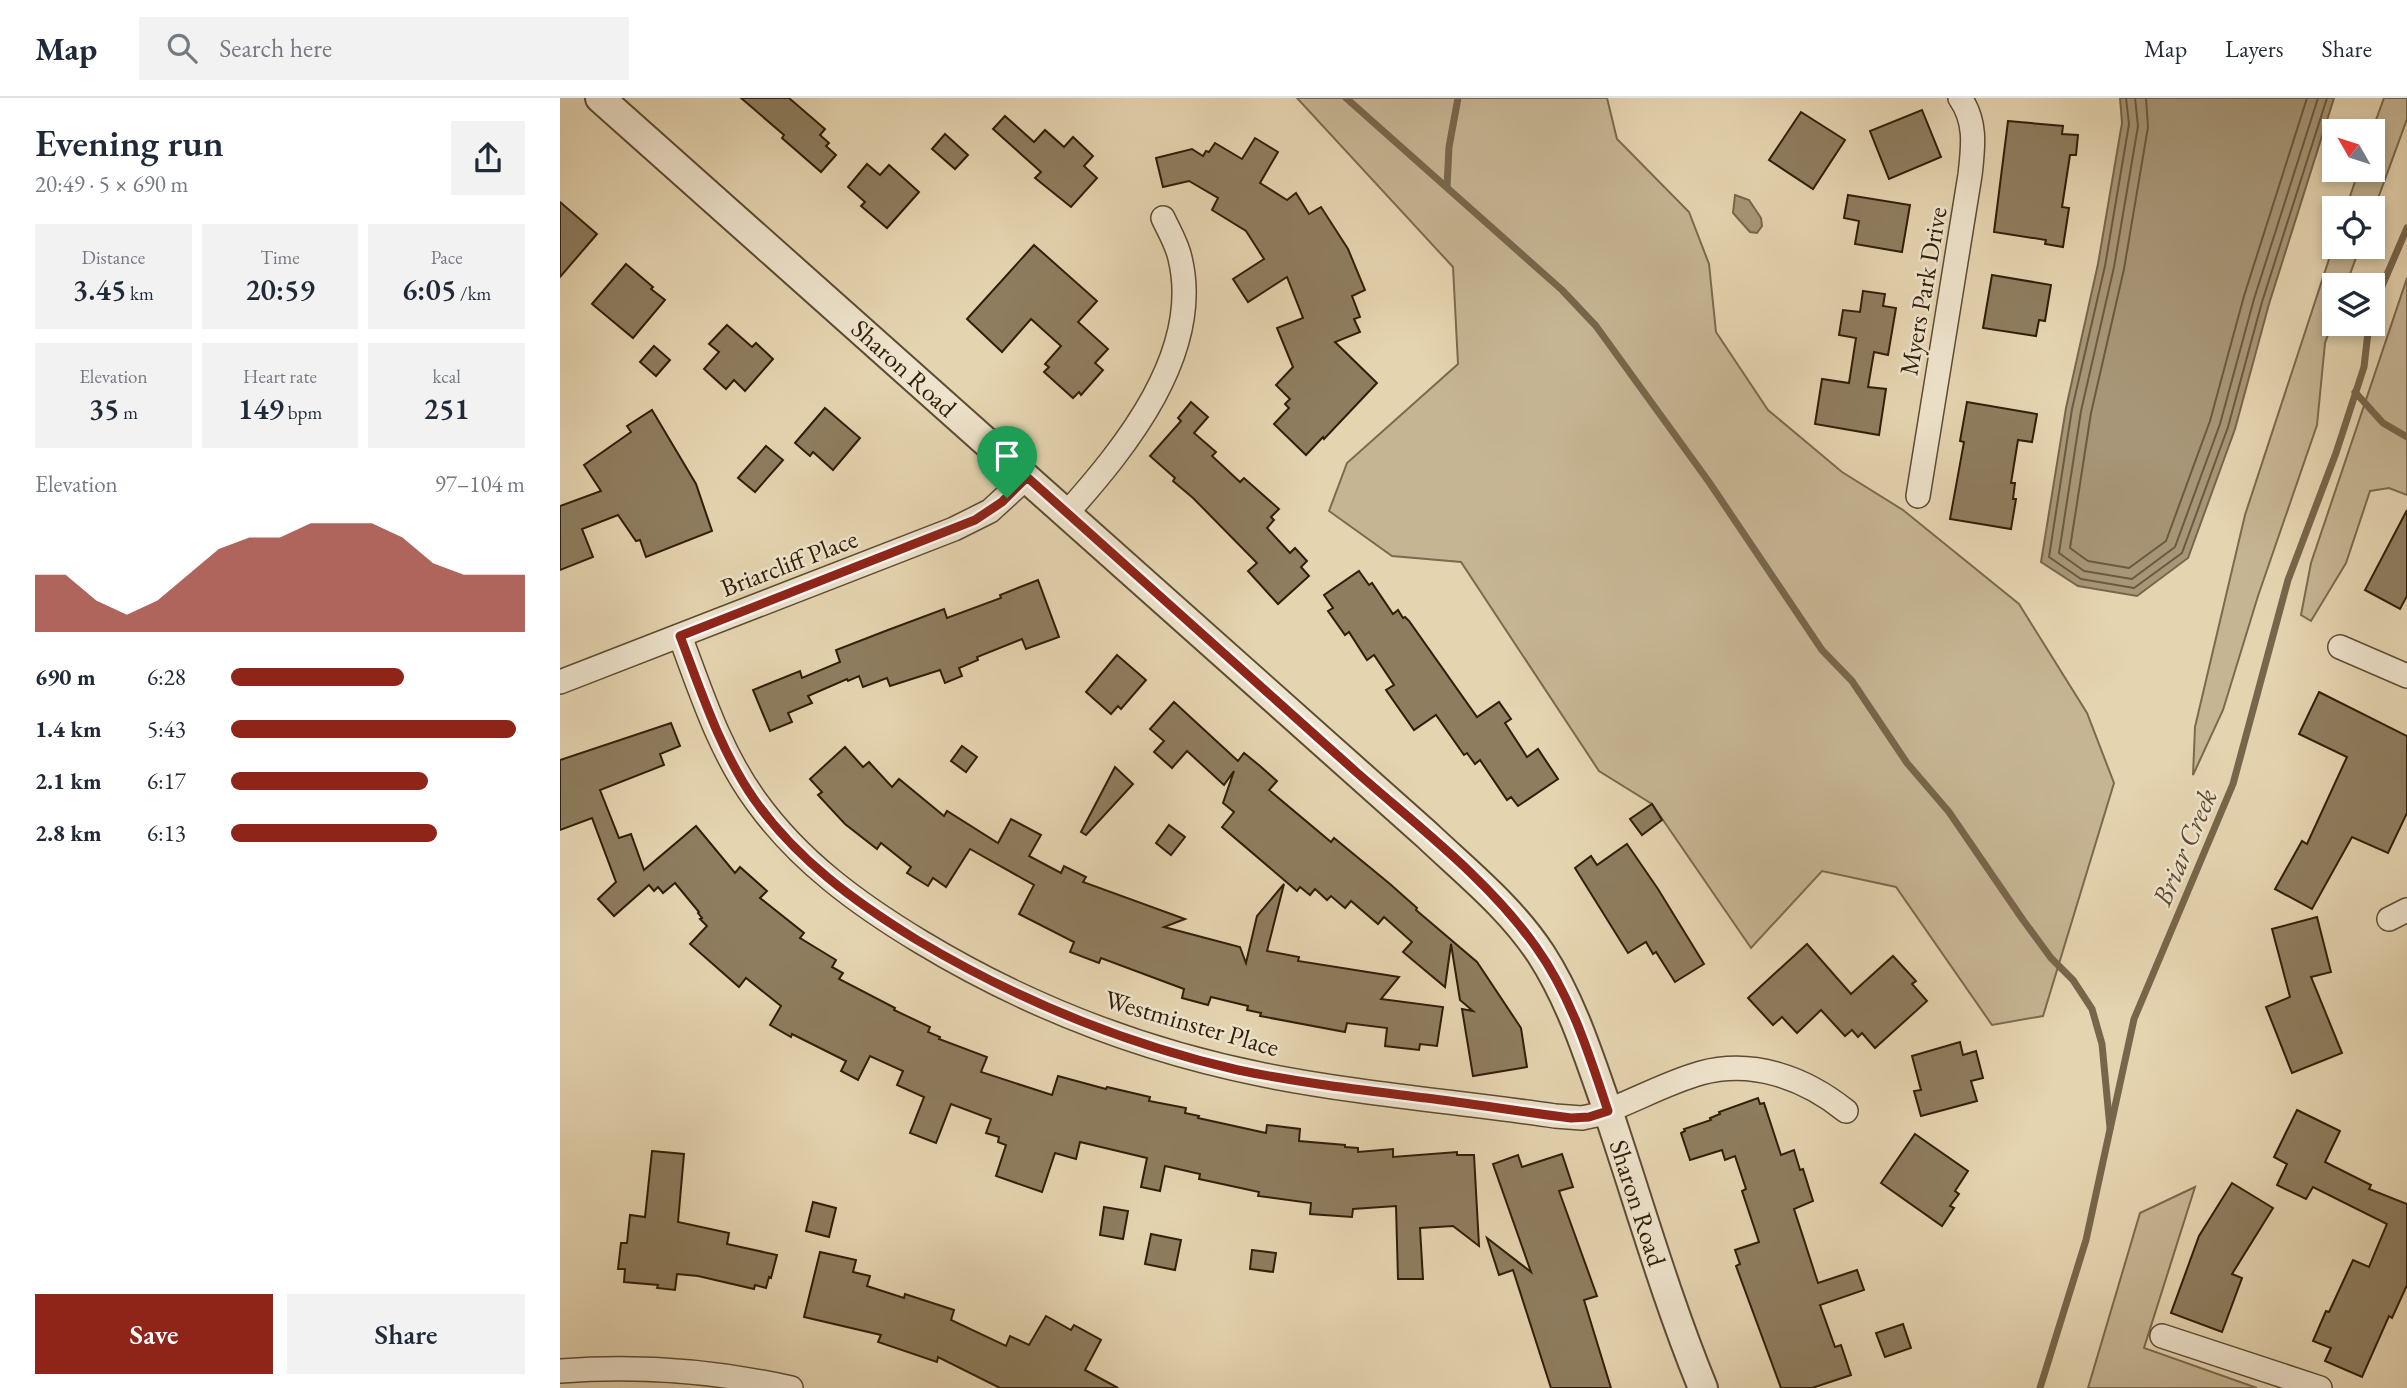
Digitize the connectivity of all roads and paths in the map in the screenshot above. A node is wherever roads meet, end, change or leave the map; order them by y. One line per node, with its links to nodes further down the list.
1 (600, 98): 4 (street, Sharon Road)
2 (1960, 98): 5 (street, Myers Park Drive)
3 (1163, 218): 6 (street)
4 (1027, 477): 6 (street, Sharon Road); 7 (street, Briarcliff Place)
5 (1918, 496)
6 (1067, 513): 11 (street, Sharon Road)
7 (680, 636): 10 (street, Briarcliff Place); 11 (street, Westminster Place)
8 (2340, 647): 9 (street)
9 (2407, 677)
10 (560, 682)
11 (1608, 1111): 12 (street, Westminster Place); 16 (street, Sharon Road)
12 (1846, 1111)
13 (2162, 1336): 17 (street)
14 (560, 1371): 15 (street)
15 (792, 1388)
16 (1703, 1388)
17 (2320, 1388)

